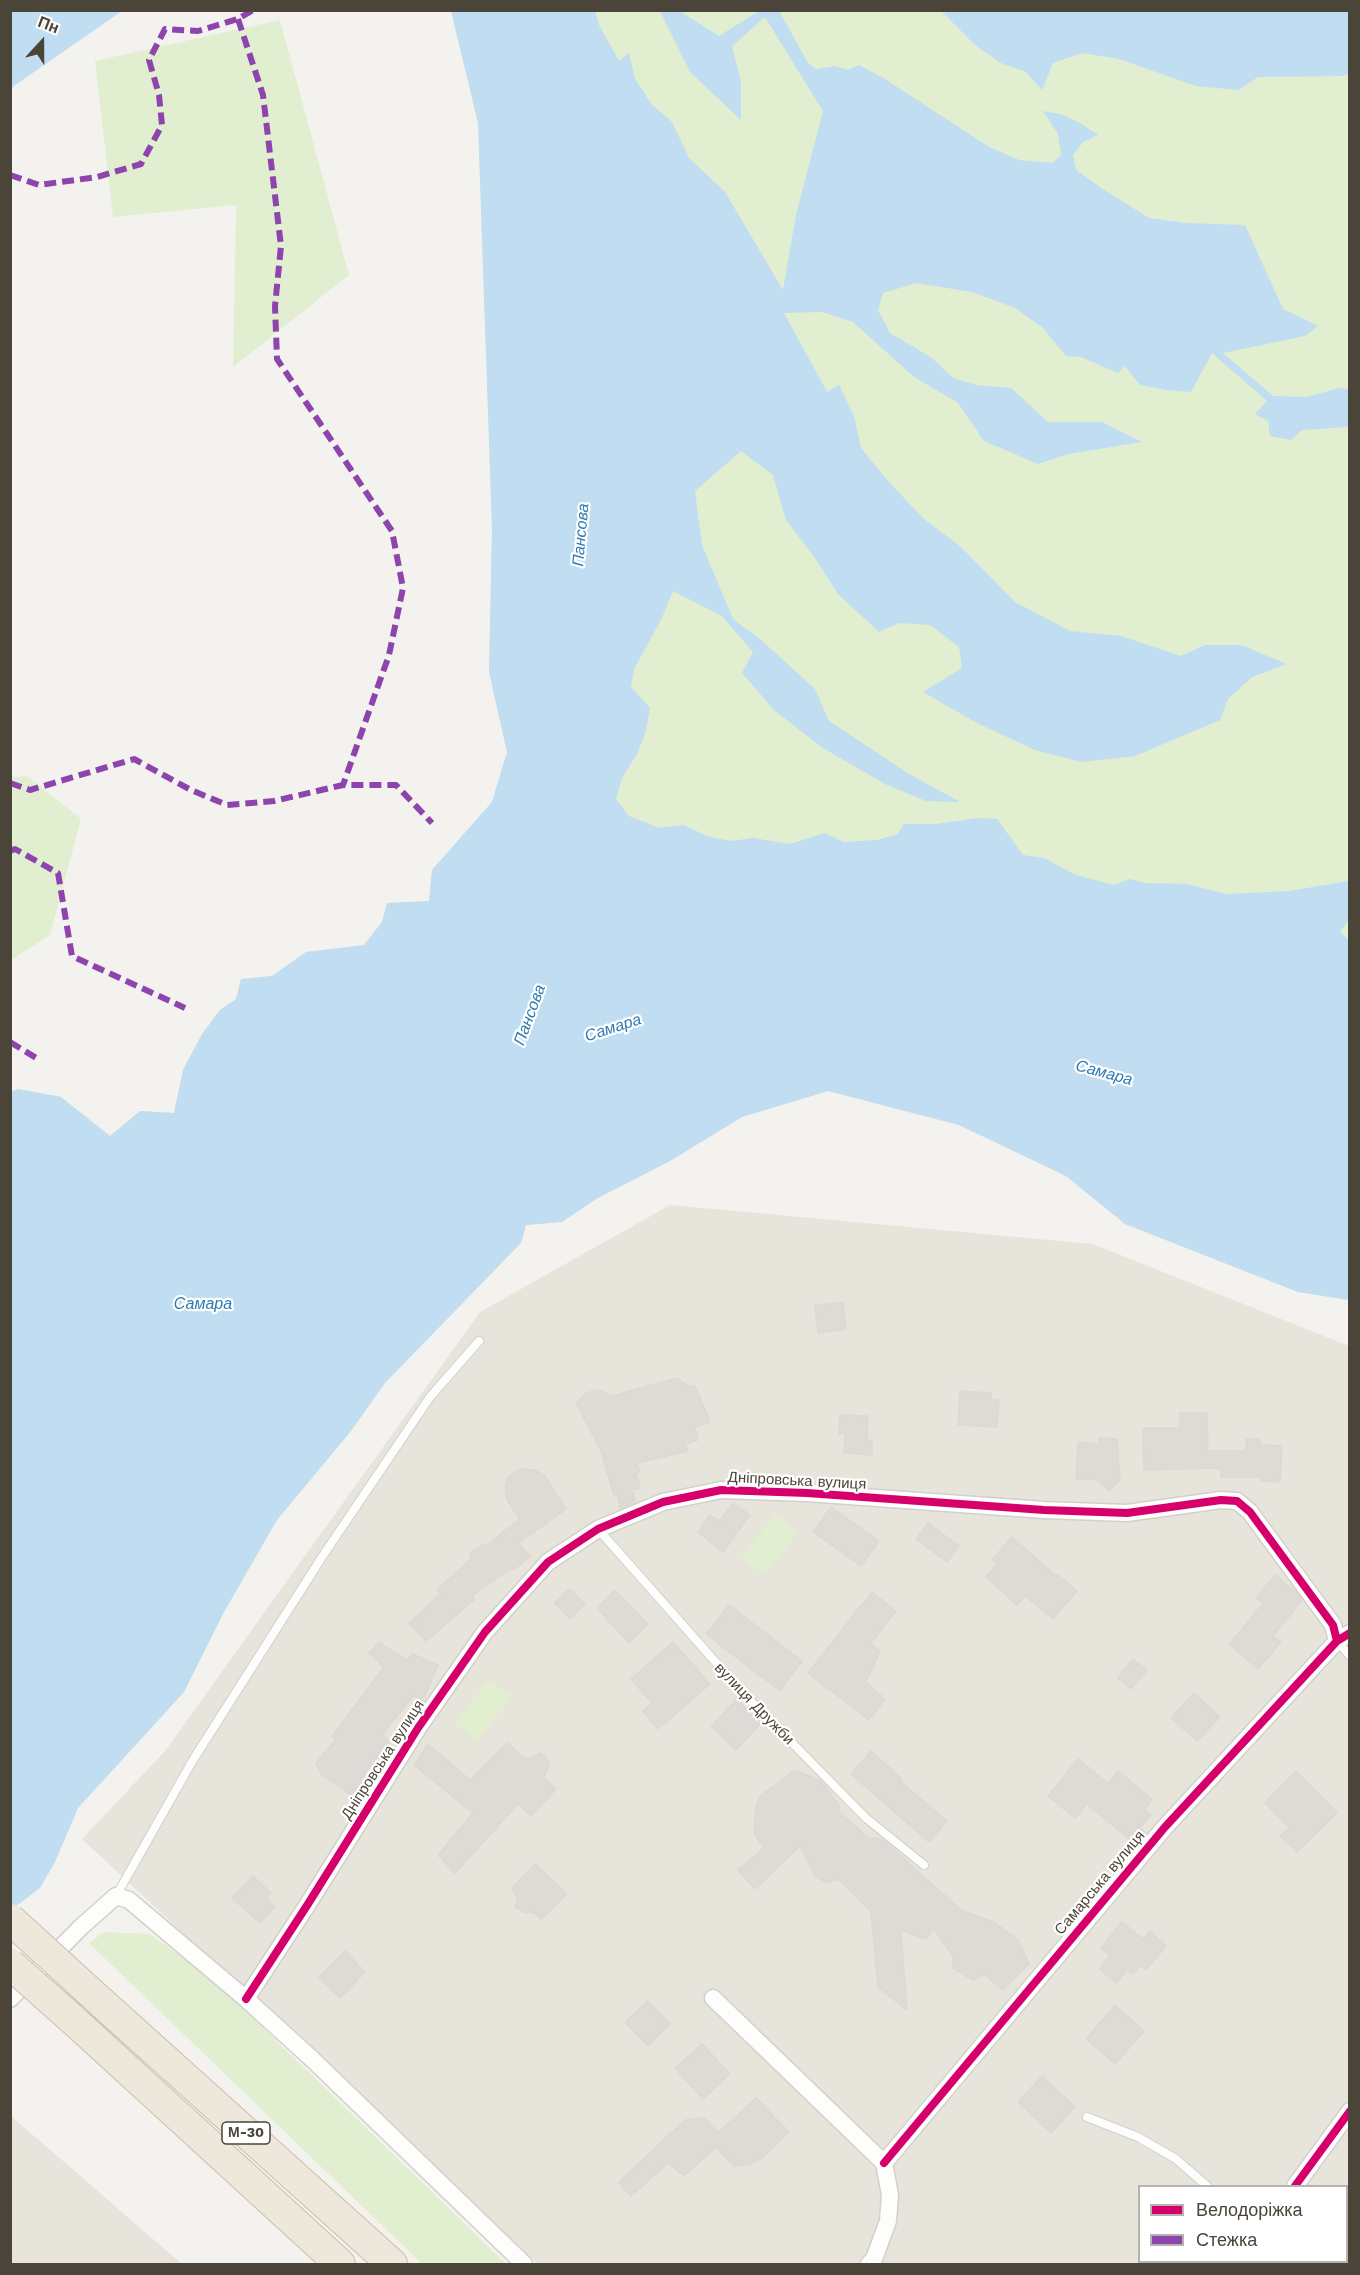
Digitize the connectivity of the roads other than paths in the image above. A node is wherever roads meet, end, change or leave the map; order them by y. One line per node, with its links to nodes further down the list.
1 (479, 1341): 6 (lane)
2 (598, 1529): 3 (street, Дніпровська вулиця); 5 (lane, вулиця Дружби); 10 (street, Дніпровська вулиця)
3 (1343, 1637): 4 (lane); 14 (street, Самарська вулиця)
4 (1350, 1656)
5 (924, 1865)
6 (116, 1896): 10 (street); 11 (street)
7 (10, 1919): 18 (highway, М-30, bridge)
8 (10, 1964): 17 (highway, М-30, bridge)
9 (713, 1998): 14 (street)
10 (246, 1999): 19 (street)
11 (10, 2000)
12 (1350, 2111): 16 (street)
13 (1087, 2116): 15 (lane)
14 (884, 2163): 20 (street)
15 (1205, 2185)
16 (1296, 2185)
17 (340, 2265)
18 (392, 2265)
19 (524, 2265)
20 (869, 2265)

